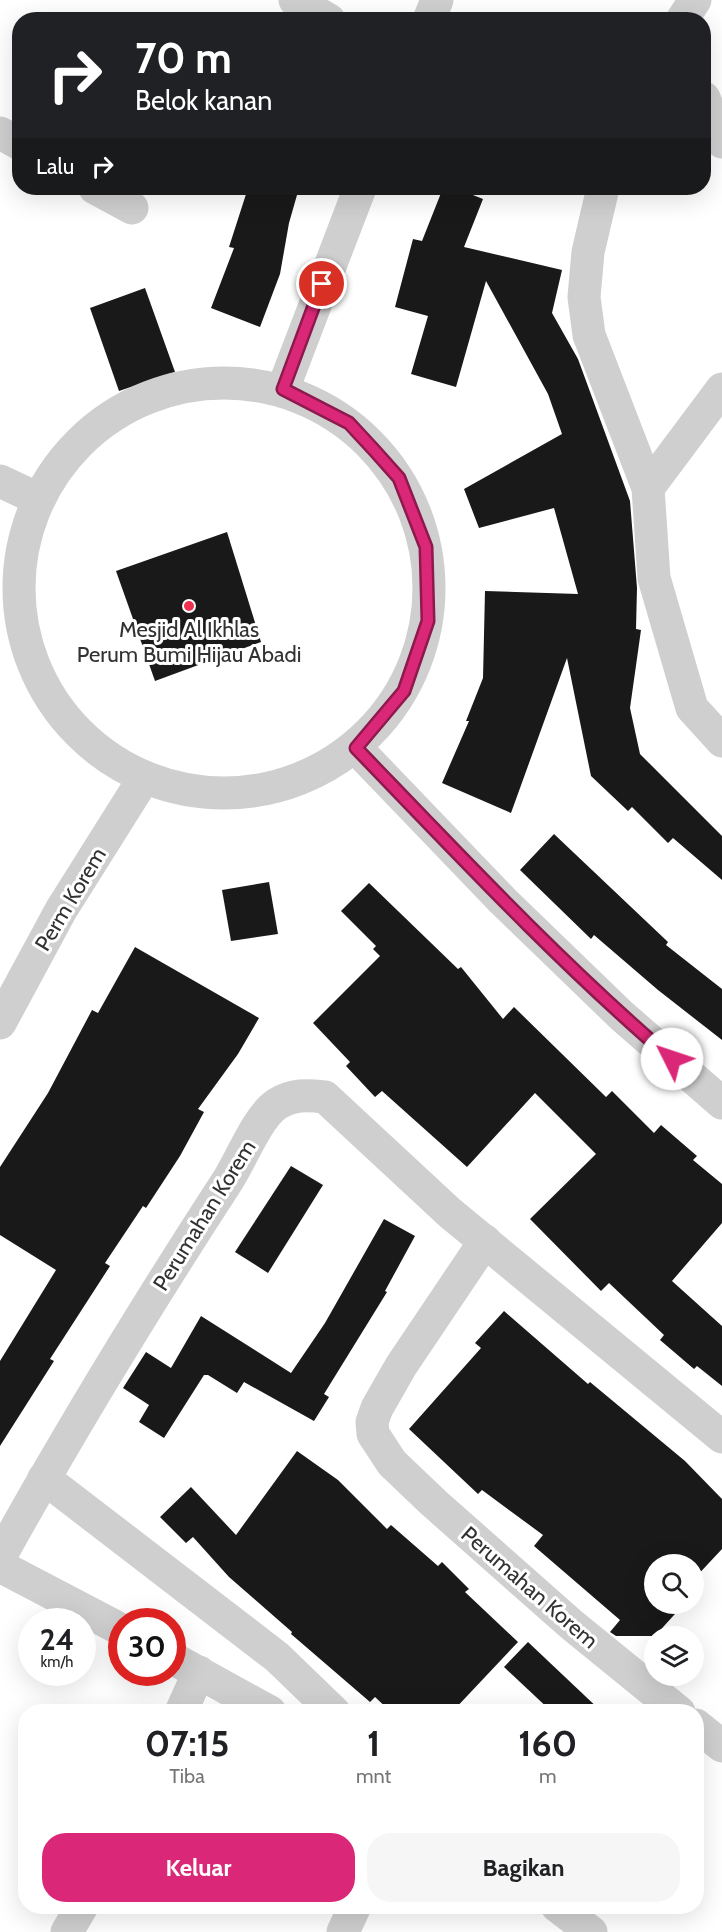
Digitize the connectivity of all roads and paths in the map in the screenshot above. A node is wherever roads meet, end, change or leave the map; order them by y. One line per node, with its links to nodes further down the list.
1 (295, 0): 2 (street)
2 (315, 12)
3 (711, 115): 4 (street)
4 (722, 142)
5 (108, 195): 8 (street)
6 (357, 195): 9 (street)
7 (601, 195): 12 (street)
8 (132, 208)
9 (283, 389): 13 (street); 15 (street)
10 (722, 389): 12 (street)
11 (0, 481): 13 (street)
12 (648, 488): 14 (street)
13 (36, 498): 16 (street)
14 (722, 741)
15 (356, 748): 16 (street); 18 (street)
16 (144, 778): 17 (street, Perm Korem)
17 (0, 1023)
18 (722, 1102)
19 (485, 1241): 20 (street, Perumahan Korem); 21 (street, Perumahan Korem); 30 (street, Perumahan Korem)
20 (722, 1437)
21 (44, 1478): 22 (street, Perumahan Korem); 29 (street)
22 (0, 1557)
23 (0, 1566): 24 (street)
24 (108, 1623)
25 (186, 1665): 28 (street)
26 (184, 1686): 27 (street)
27 (182, 1704)
28 (256, 1704)
29 (326, 1704)
30 (669, 1704)
31 (704, 1731): 32 (street)
32 (722, 1746)
33 (77, 1914): 36 (street)
34 (351, 1914): 37 (street)
35 (567, 1914): 38 (street)
36 (66, 1932)
37 (343, 1932)
38 (591, 1932)

